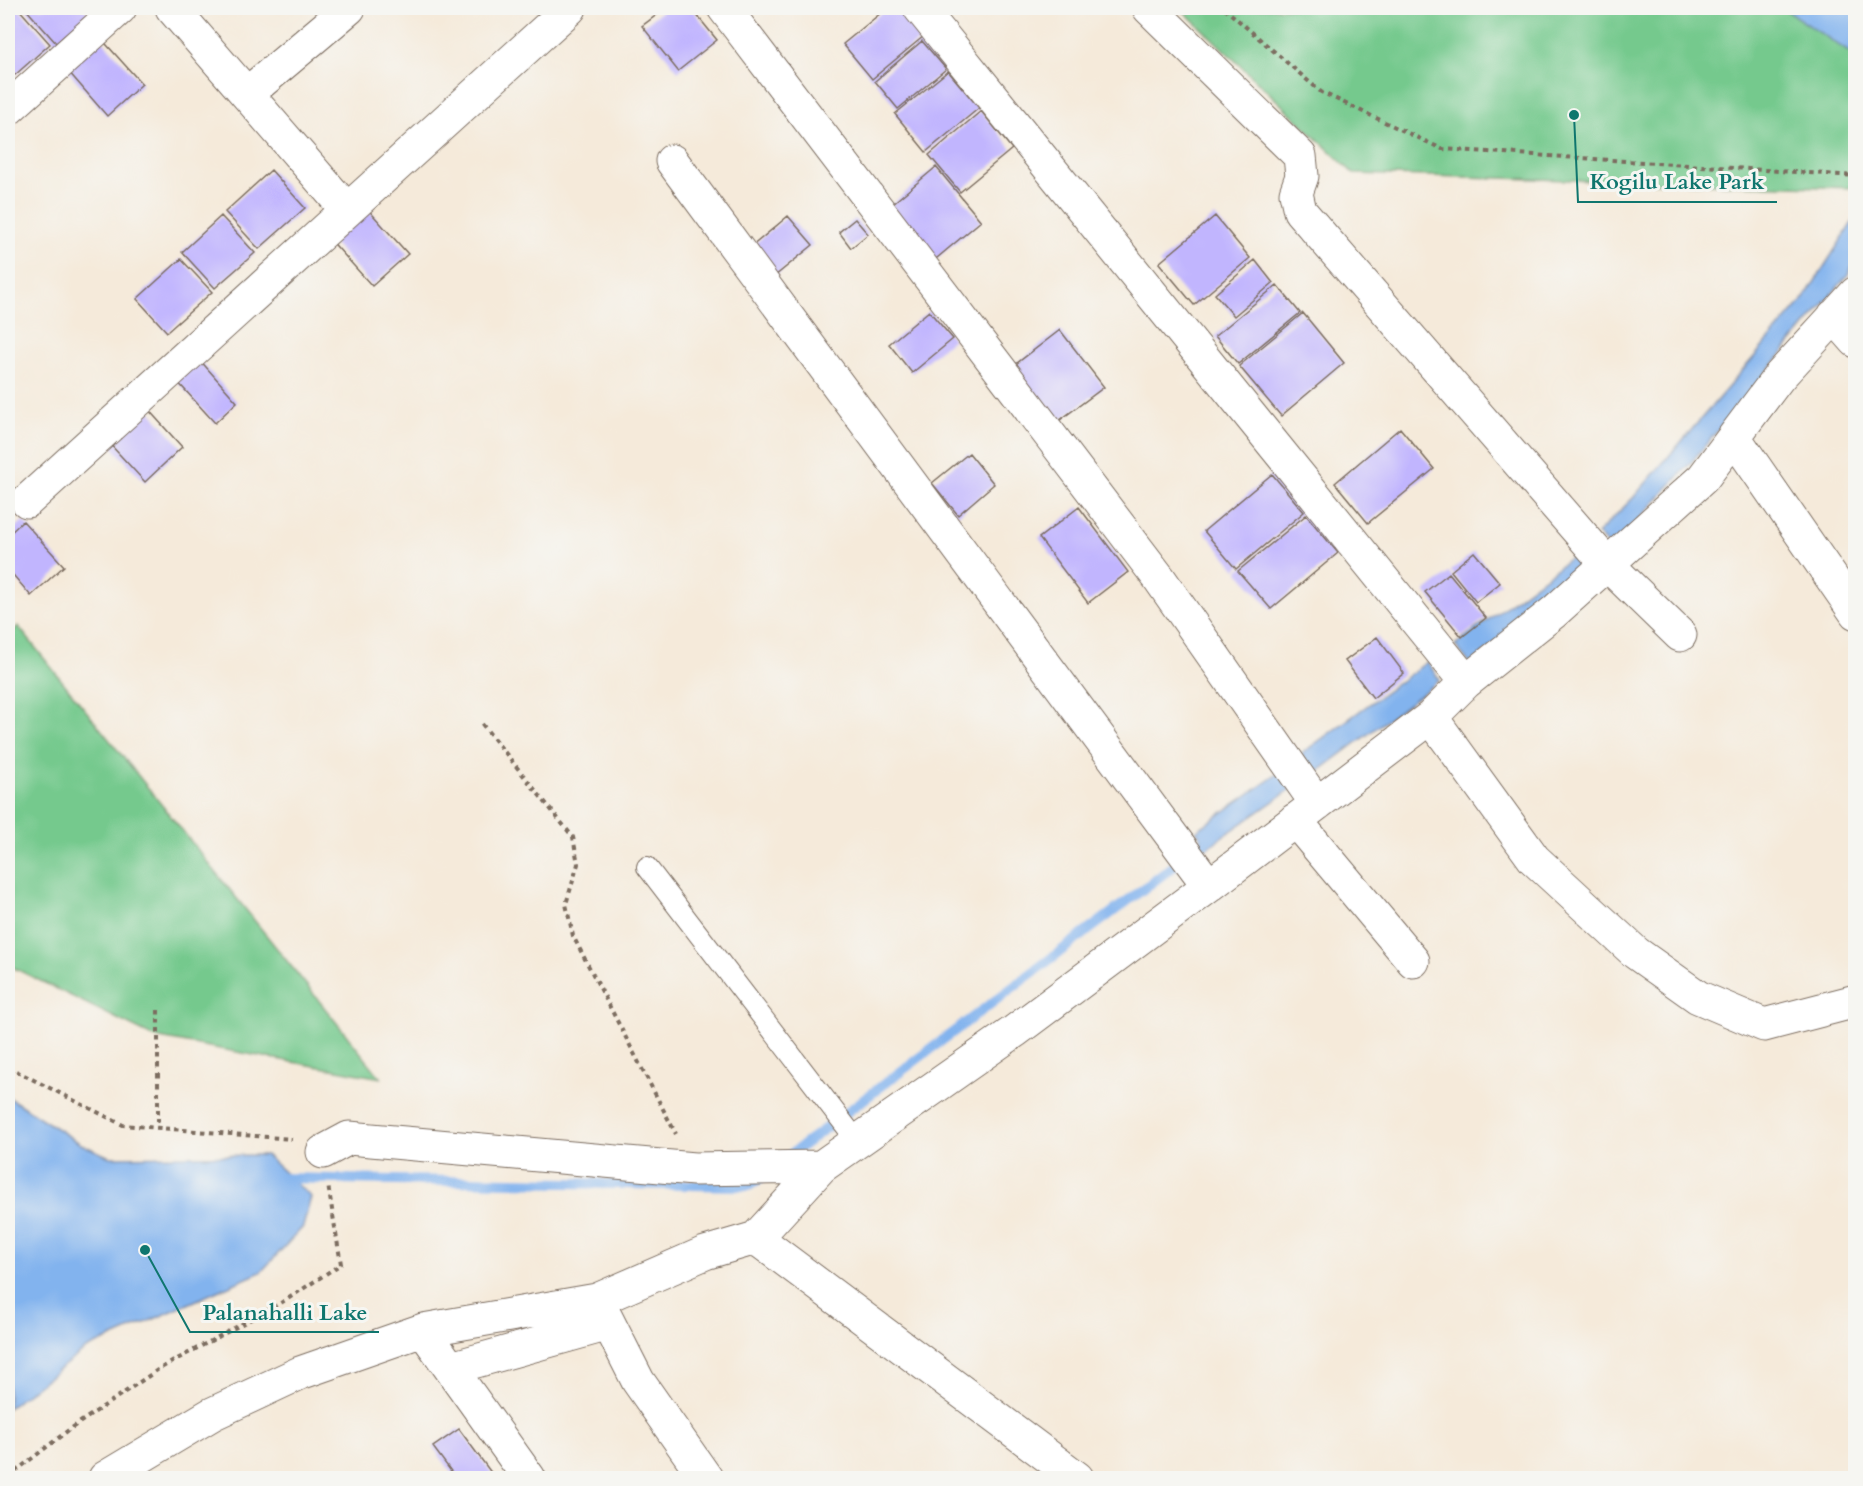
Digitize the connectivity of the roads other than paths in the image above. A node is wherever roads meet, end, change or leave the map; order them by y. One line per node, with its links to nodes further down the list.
1 (120, 8): 9 (street)
2 (172, 8): 8 (street)
3 (349, 8): 8 (street)
4 (570, 8): 11 (street)
5 (724, 8): 21 (street)
6 (920, 8): 19 (street)
7 (1149, 8): 16 (street)
8 (247, 94): 11 (street)
9 (8, 109)
10 (672, 161): 23 (street)
11 (347, 210): 15 (street)
12 (1845, 304): 13 (street); 14 (street)
13 (1856, 341)
14 (1734, 437): 16 (street); 17 (street)
15 (27, 501)
16 (1607, 564): 18 (street); 19 (street)
17 (1856, 614)
18 (1680, 635)
19 (1466, 682): 20 (street)
20 (1431, 717): 21 (street); 25 (street)
21 (1306, 812): 23 (street); 24 (street)
22 (647, 867): 26 (lane)
23 (1209, 886): 26 (street)
24 (1413, 961)
25 (1856, 1001)
26 (858, 1142): 28 (street)
27 (322, 1152): 28 (street)
28 (821, 1167): 29 (street)
29 (756, 1238): 30 (street); 36 (street)
30 (603, 1312): 31 (street); 32 (street); 35 (street)
31 (423, 1330): 32 (street); 33 (street)
32 (451, 1368): 34 (street)
33 (105, 1479)
34 (529, 1479)
35 (706, 1479)
36 (1077, 1479)

